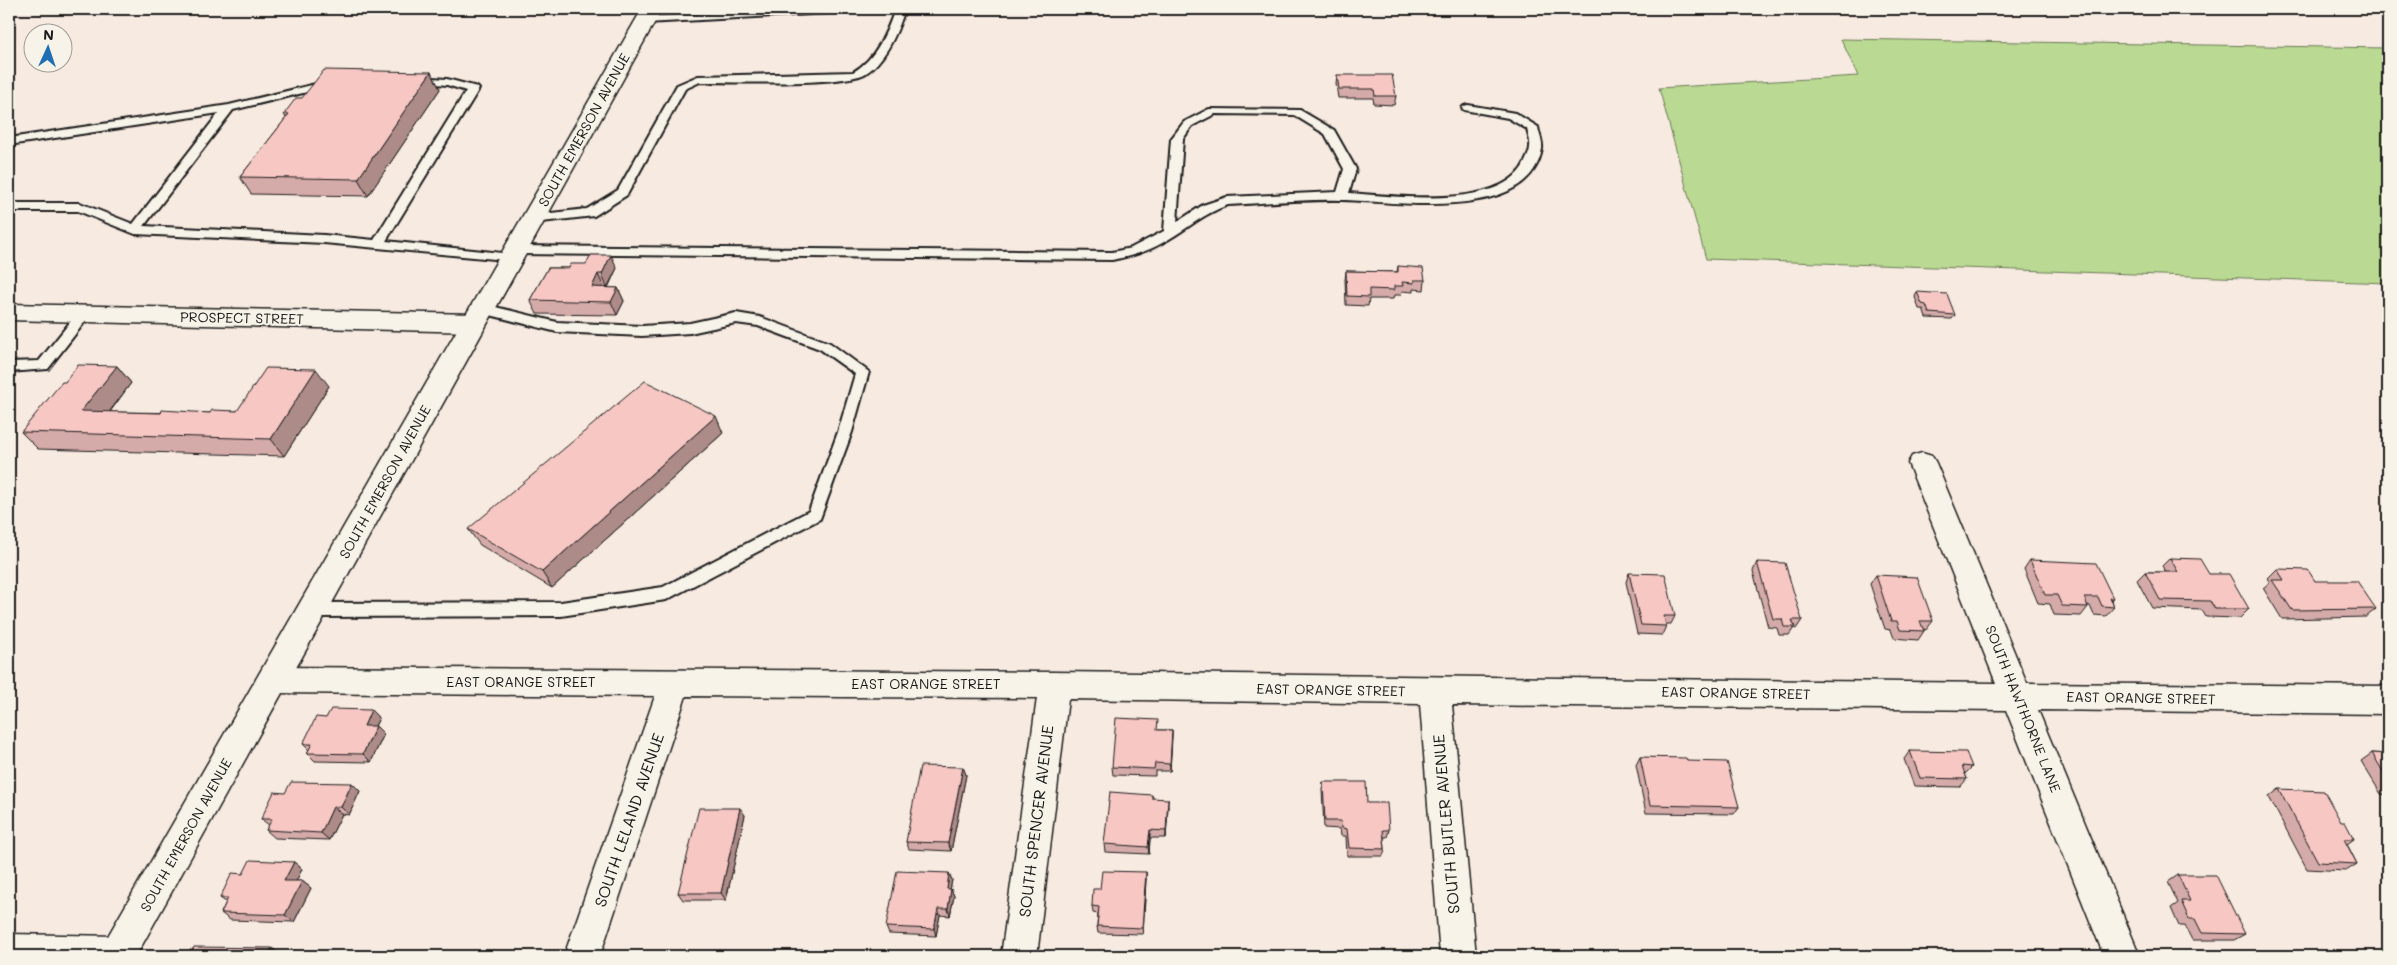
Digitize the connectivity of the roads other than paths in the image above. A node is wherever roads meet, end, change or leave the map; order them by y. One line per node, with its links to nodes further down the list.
1 (826, 9): 2 (lane); 4 (lane)
2 (848, 9)
3 (900, 9): 13 (lane)
4 (767, 11): 5 (lane)
5 (649, 14): 13 (street, SOUTH EMERSON AVENUE)
6 (341, 80): 8 (lane)
7 (408, 80): 16 (lane)
8 (229, 108): 10 (lane); 14 (lane)
9 (1468, 108): 11 (lane)
10 (9, 141)
11 (1342, 196): 15 (lane); 15 (lane)
12 (9, 207): 14 (lane)
13 (533, 220): 17 (street, SOUTH EMERSON AVENUE)
14 (135, 230): 16 (lane)
15 (1170, 232): 17 (lane)
16 (378, 244): 17 (lane)
17 (514, 254): 20 (street, SOUTH EMERSON AVENUE)
18 (9, 312): 19 (street, PROSPECT STREET)
19 (84, 314): 20 (street, PROSPECT STREET); 21 (lane)
20 (479, 316): 23 (street, SOUTH EMERSON AVENUE); 23 (lane)
21 (9, 367)
22 (1922, 463): 28 (street, SOUTH HAWTHORNE LANE)
23 (313, 610): 24 (street, SOUTH EMERSON AVENUE)
24 (273, 680): 25 (street, EAST ORANGE STREET); 31 (street, SOUTH EMERSON AVENUE)
25 (675, 683): 26 (street, EAST ORANGE STREET); 32 (street, SOUTH LELAND AVENUE)
26 (1054, 685): 27 (street, EAST ORANGE STREET); 33 (street, SOUTH SPENCER AVENUE)
27 (1435, 691): 28 (street, EAST ORANGE STREET); 34 (street, SOUTH BUTLER AVENUE)
28 (2018, 696): 29 (street, EAST ORANGE STREET); 35 (street, SOUTH HAWTHORNE LANE)
29 (2388, 700)
30 (9, 952): 31 (street)
31 (118, 955)
32 (582, 956)
33 (1018, 956)
34 (1458, 956)
35 (2122, 956)

